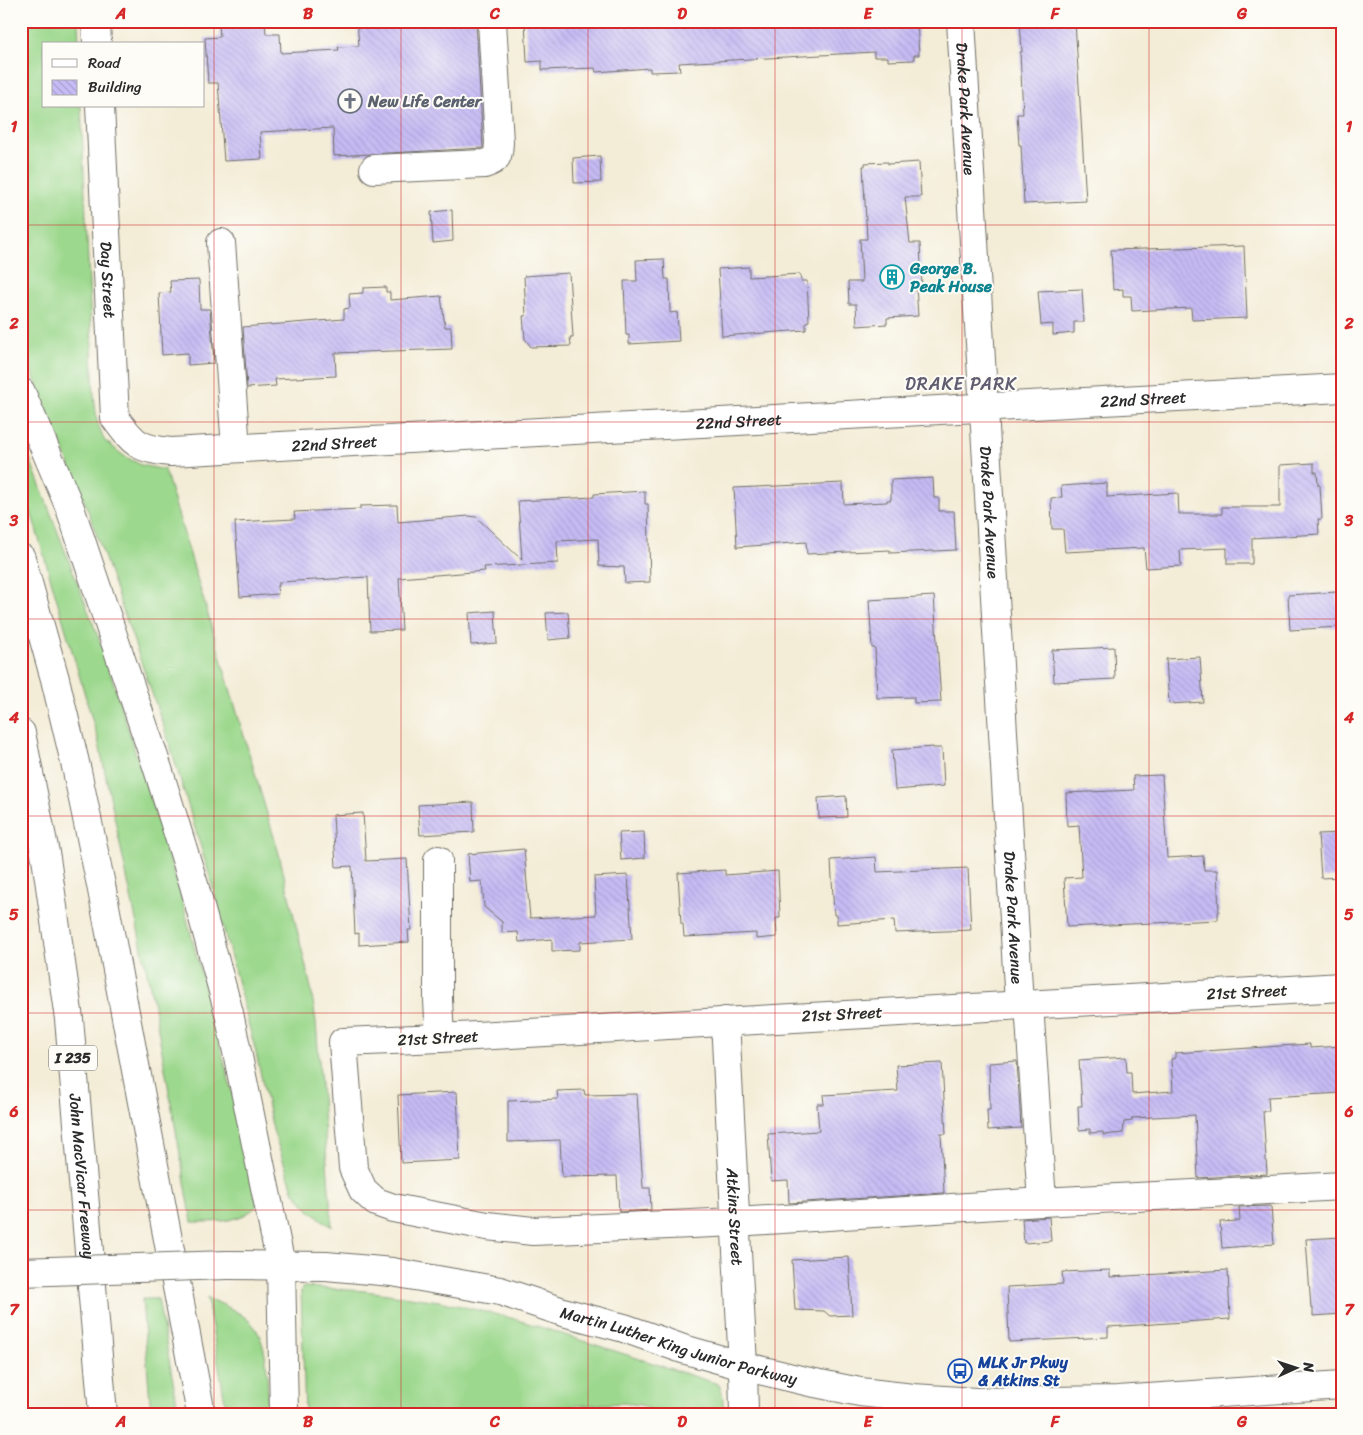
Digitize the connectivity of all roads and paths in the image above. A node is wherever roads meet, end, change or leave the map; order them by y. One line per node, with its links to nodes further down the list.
1 (96, 21): 4 (main road)
2 (492, 21): 6 (main road)
3 (961, 21): 10 (main road, Drake Park Avenue)
4 (97, 42)
5 (100, 108): 11 (main road, Day Street)
6 (374, 169)
7 (221, 243): 12 (main road)
8 (1342, 388): 10 (main road, 22nd Street)
9 (21, 392): 23 (main road)
10 (983, 408): 12 (main road, 22nd Street); 17 (main road, Drake Park Avenue)
11 (137, 444): 12 (main road, 22nd Street)
12 (236, 448)
13 (21, 558): 28 (main road)
14 (21, 732): 27 (main road, John MacVicar Freeway / I 235)
15 (438, 860): 19 (main road)
16 (1342, 986): 17 (main road, 21st Street)
17 (1024, 1004): 18 (main road, 21st Street); 21 (main road, Drake Park Avenue)
18 (725, 1021): 19 (main road, 21st Street); 22 (main road, Atkins Street)
19 (440, 1038): 22 (main road, 21st Street)
20 (1342, 1186): 21 (main road)
21 (1042, 1202): 22 (main road)
22 (736, 1222): 25 (main road, Atkins Street)
23 (280, 1265): 24 (main road, Martin Luther King Junior Parkway, bridge); 25 (main road, Martin Luther King Junior Parkway); 29 (main road)
24 (21, 1272)
25 (743, 1366): 26 (main road, Martin Luther King Junior Parkway); 30 (main road, Atkins Street)
26 (1342, 1385)
27 (104, 1414)
28 (201, 1414)
29 (284, 1414)
30 (744, 1414)

